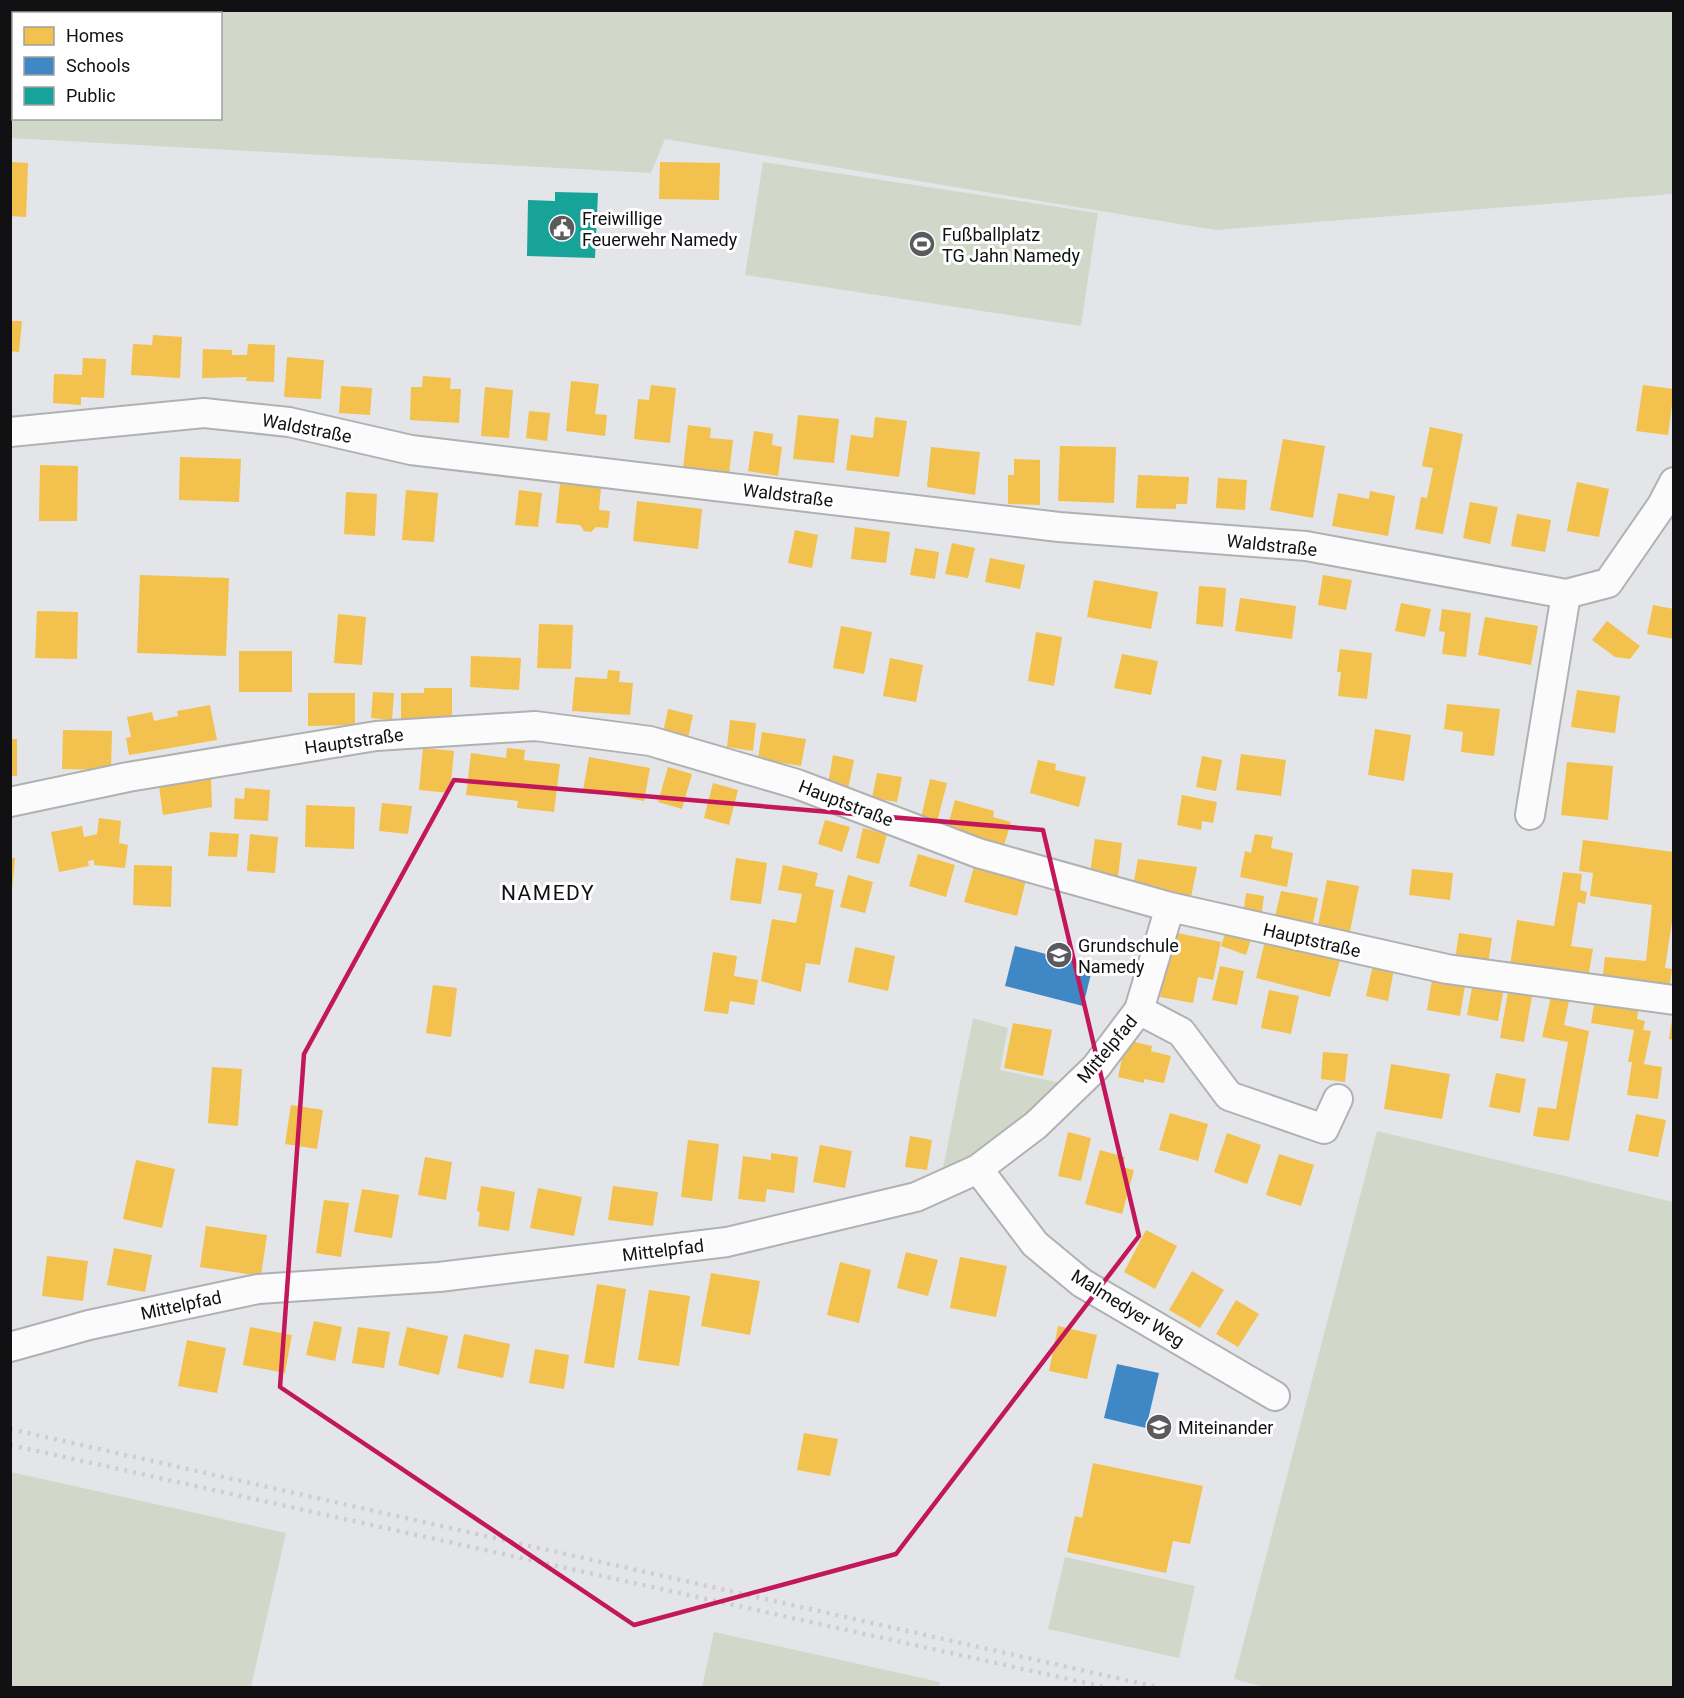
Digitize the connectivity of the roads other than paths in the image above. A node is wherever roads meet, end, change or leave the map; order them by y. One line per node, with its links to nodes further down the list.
1 (10, 432): 3 (street, Waldstraße)
2 (1674, 482): 3 (street, Waldstraße)
3 (1566, 594): 5 (street)
4 (10, 802): 6 (street, Hauptstraße)
5 (1530, 815)
6 (1170, 908): 7 (street, Hauptstraße); 8 (street, Mittelpfad)
7 (1674, 1000)
8 (1139, 1010): 9 (street); 10 (street, Mittelpfad)
9 (1338, 1100)
10 (978, 1169): 11 (street, Mittelpfad); 12 (street, Malmedyer Weg)
11 (10, 1347)
12 (1275, 1396)

